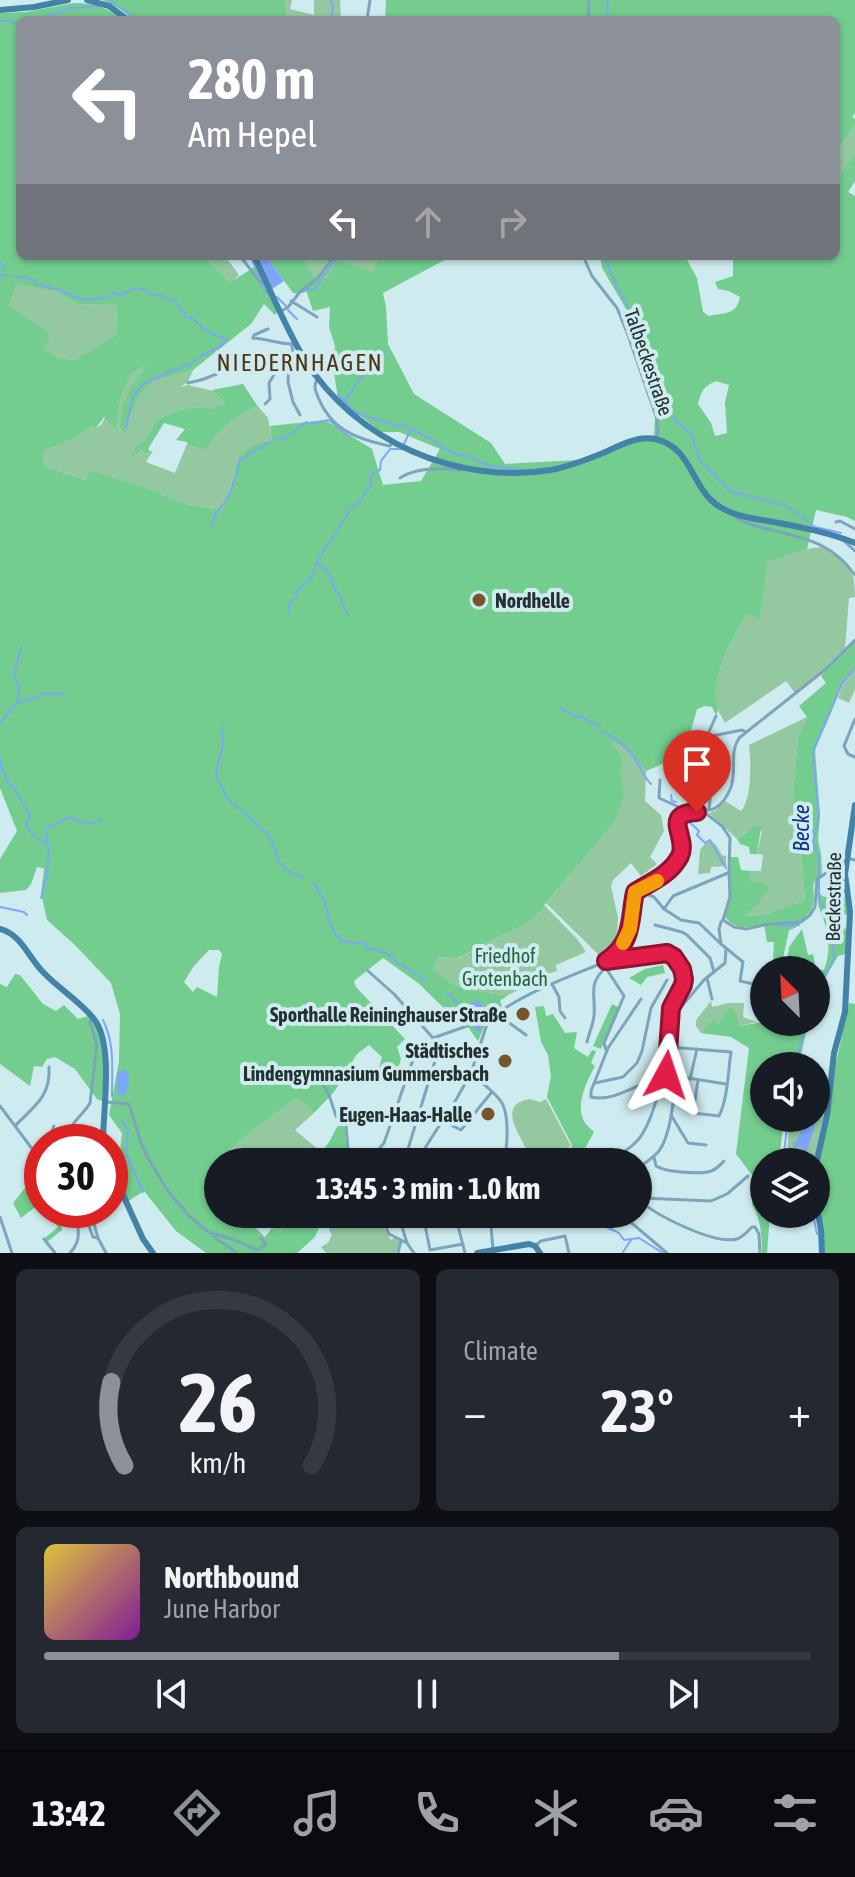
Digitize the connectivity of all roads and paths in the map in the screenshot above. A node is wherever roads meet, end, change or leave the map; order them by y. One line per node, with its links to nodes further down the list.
1 (68, 0): 3 (main road)
2 (87, 0): 4 (main road)
3 (0, 10)
4 (123, 16)
5 (243, 260): 9 (street)
6 (256, 260): 9 (main road)
7 (331, 260): 10 (street)
8 (585, 260): 21 (street, Talbeckestraße)
9 (267, 283): 11 (main road)
10 (291, 301): 11 (street); 12 (street)
11 (280, 312): 14 (main road)
12 (317, 317)
13 (268, 329): 14 (street)
14 (294, 343): 15 (street); 17 (main road)
15 (289, 365): 16 (street); 20 (street)
16 (275, 373): 18 (street); 19 (street)
17 (318, 378): 22 (main road); 22 (street)
18 (188, 383)
19 (265, 404)
20 (300, 415)
21 (656, 440): 23 (main road); 25 (main road)
22 (393, 442): 23 (main road)
23 (464, 467): 24 (street)
24 (400, 478)
25 (736, 514): 28 (main road); 31 (street)
26 (836, 522): 27 (street)
27 (855, 529)
28 (835, 535): 29 (main road); 30 (street)
29 (855, 543)
30 (855, 551)
31 (855, 575)
32 (855, 640): 35 (street)
33 (716, 716): 36 (street)
34 (855, 719): 38 (street)
35 (746, 732): 36 (street); 42 (street)
36 (709, 735): 39 (street)
37 (681, 751): 39 (street)
38 (855, 757)
39 (697, 767): 42 (street)
40 (660, 780): 43 (street)
41 (855, 805): 44 (main road, Beckestraße)
42 (706, 811): 43 (street); 45 (street)
43 (684, 814): 46 (street)
44 (849, 861): 48 (street); 100 (main road, Beckestraße)
45 (729, 872): 47 (street); 48 (street)
46 (637, 890): 47 (street); 53 (street)
47 (664, 909): 51 (street)
48 (723, 920): 51 (street)
49 (655, 925): 55 (street)
50 (0, 929): 62 (main road)
51 (721, 944): 52 (street)
52 (726, 949): 55 (street); 58 (street)
53 (604, 964): 59 (street); 64 (street); 69 (street); 73 (street)
54 (368, 971): 68 (street)
55 (714, 972): 56 (street)
56 (707, 978): 61 (street); 64 (street)
57 (667, 980): 82 (street)
58 (750, 983)
59 (552, 984): 63 (street); 65 (street)
60 (641, 999): 73 (street)
61 (712, 999)
62 (93, 1017): 85 (main road); 89 (street)
63 (565, 1018)
64 (670, 1020): 70 (street)
65 (487, 1024): 67 (street); 77 (street)
66 (467, 1026): 68 (street)
67 (526, 1035)
68 (433, 1038): 96 (street)
69 (587, 1042)
70 (669, 1047): 72 (street); 76 (street)
71 (413, 1048): 95 (street)
72 (697, 1049): 80 (street); 83 (street)
73 (607, 1051): 82 (street)
74 (49, 1067): 91 (street)
75 (316, 1071): 94 (street)
76 (669, 1072): 78 (street); 79 (street)
77 (471, 1073): 84 (street); 88 (street)
78 (664, 1078): 79 (street); 82 (street); 99 (street)
79 (674, 1078): 80 (street); 87 (street)
80 (690, 1079): 81 (street)
81 (698, 1080): 83 (street); 83 (street)
82 (595, 1083)
83 (726, 1084)
84 (491, 1092): 88 (street); 98 (street)
85 (104, 1102): 90 (main road); 118 (street)
86 (0, 1106): 91 (street)
87 (671, 1115): 93 (street); 101 (street)
88 (443, 1121): 97 (street)
89 (72, 1124)
90 (103, 1124)
91 (15, 1126): 92 (street)
92 (24, 1138)
93 (706, 1145)
94 (348, 1148)
95 (380, 1148)
96 (408, 1148)
97 (425, 1148)
98 (507, 1148)
99 (629, 1148)
100 (820, 1148)
101 (654, 1157): 102 (street)
102 (724, 1161)
103 (748, 1176): 104 (street)
104 (652, 1198)
105 (128, 1206): 131 (main road)
106 (652, 1209): 140 (street)
107 (0, 1217): 127 (street)
108 (79, 1228): 129 (street)
109 (90, 1228): 119 (street)
110 (95, 1228): 119 (street)
111 (386, 1228): 122 (street)
112 (402, 1228): 123 (street)
113 (426, 1228): 124 (street)
114 (459, 1228): 124 (street)
115 (491, 1228): 126 (street)
116 (638, 1228): 139 (street)
117 (821, 1228): 141 (main road)
118 (208, 1232): 120 (street); 132 (street)
119 (98, 1238): 130 (street)
120 (261, 1238)
121 (44, 1239): 128 (street)
122 (401, 1240): 123 (street); 133 (street)
123 (407, 1243): 134 (street)
124 (463, 1244): 135 (street)
125 (535, 1246): 126 (main road); 137 (main road); 138 (street)
126 (497, 1251): 136 (main road)
127 (12, 1253)
128 (55, 1253)
129 (70, 1253)
130 (106, 1253)
131 (153, 1253)
132 (237, 1253)
133 (398, 1253)
134 (414, 1253)
135 (465, 1253)
136 (477, 1253)
137 (540, 1253)
138 (569, 1253)
139 (667, 1253)
140 (760, 1253)
141 (822, 1253)

